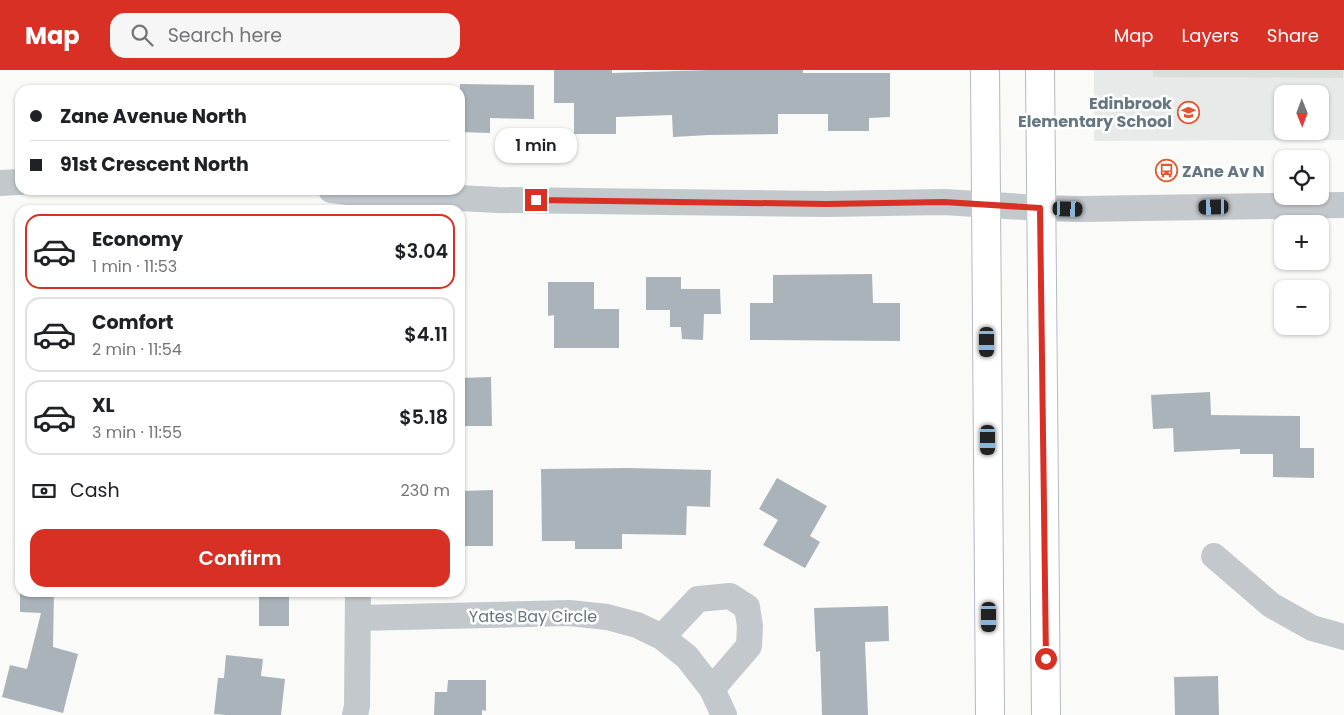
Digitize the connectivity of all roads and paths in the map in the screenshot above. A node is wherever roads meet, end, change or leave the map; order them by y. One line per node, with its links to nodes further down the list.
1 (985, 70): 7 (main road)
2 (1040, 70): 9 (main road)
3 (15, 182): 4 (street)
4 (0, 183)
5 (343, 195): 6 (street)
6 (357, 201): 7 (street)
7 (986, 204): 9 (street); 17 (main road)
8 (1344, 205): 9 (street)
9 (1040, 208): 18 (main road)
10 (1214, 556): 13 (street)
11 (358, 605): 12 (street, Yates Bay Circle); 15 (street)
12 (662, 637): 14 (street, Yates Bay Circle); 14 (street)
13 (1344, 637)
14 (712, 690): 16 (street, Yates Bay Circle)
15 (355, 715)
16 (724, 715)
17 (990, 715)
18 (1046, 715)

